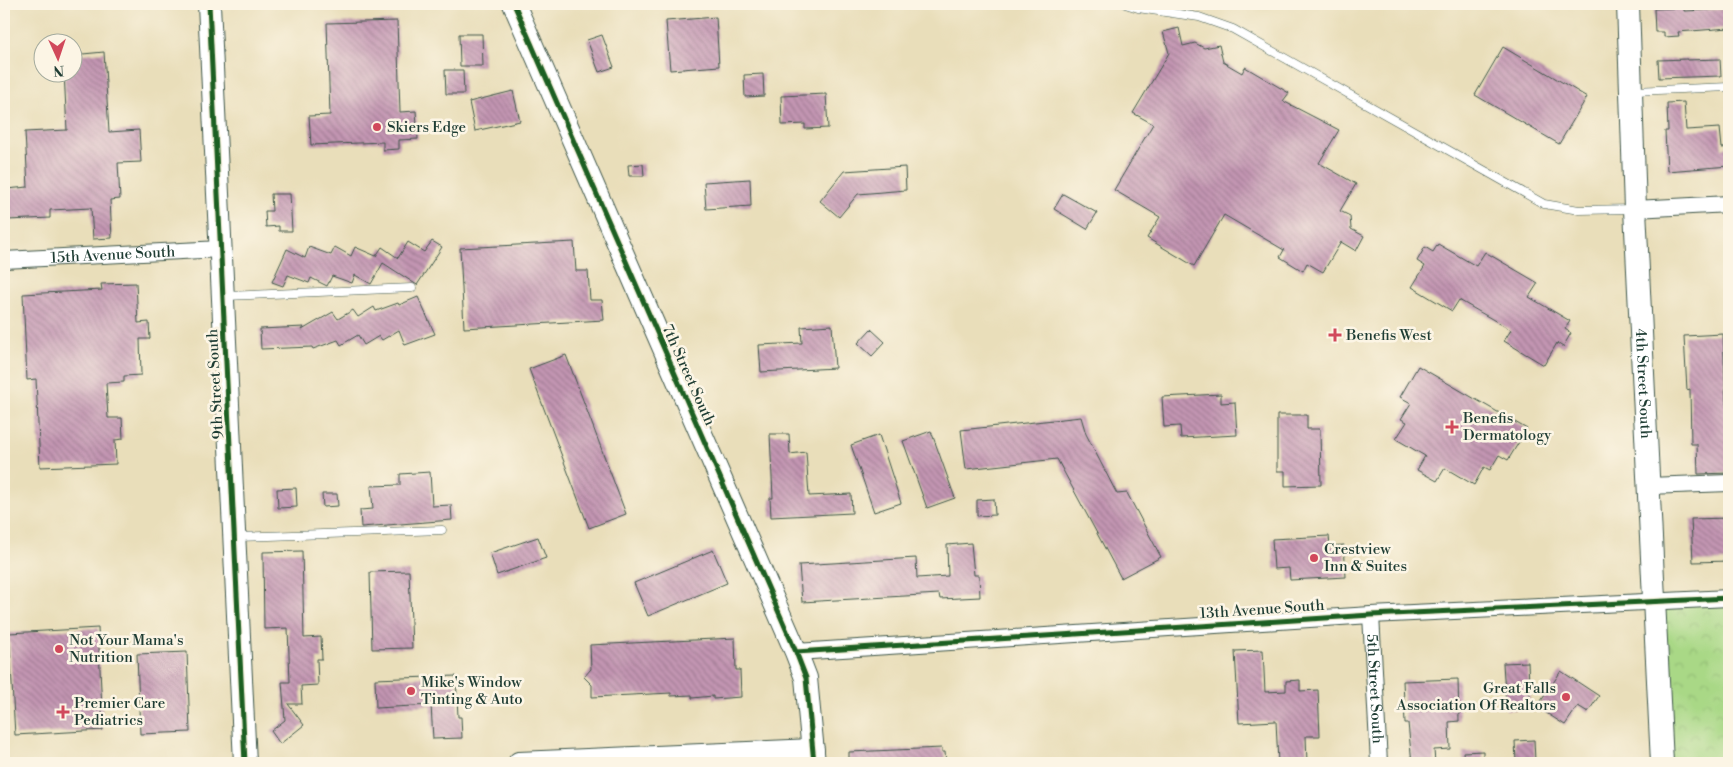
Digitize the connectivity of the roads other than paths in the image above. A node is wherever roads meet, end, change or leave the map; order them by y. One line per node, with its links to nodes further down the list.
1 (209, 4): 9 (street, 9th Street South)
2 (514, 4): 20 (street, 7th Street South)
3 (1125, 4): 8 (lane)
4 (1628, 4): 6 (street, 4th Street South)
5 (1729, 87): 6 (lane)
6 (1632, 91): 8 (street, 4th Street South)
7 (1729, 204): 8 (street)
8 (1635, 208): 14 (street, 4th Street South)
9 (221, 249): 10 (street, 15th Avenue South); 12 (street, 9th Street South)
10 (4, 260)
11 (412, 288): 12 (lane)
12 (224, 296): 16 (street, 9th Street South)
13 (1729, 483): 14 (street)
14 (1648, 486): 18 (street, 4th Street South)
15 (442, 530): 16 (lane)
16 (235, 537): 22 (street, 9th Street South)
17 (1729, 598): 18 (street, 13th Avenue South)
18 (1654, 601): 19 (street, 13th Avenue South); 25 (street, 4th Street South)
19 (1371, 615): 20 (street, 13th Avenue South); 24 (street, 5th Street South)
20 (796, 652): 21 (street, 7th Street South)
21 (814, 756): 23 (street)
22 (245, 763)
23 (519, 763)
24 (1379, 763)
25 (1662, 763)

